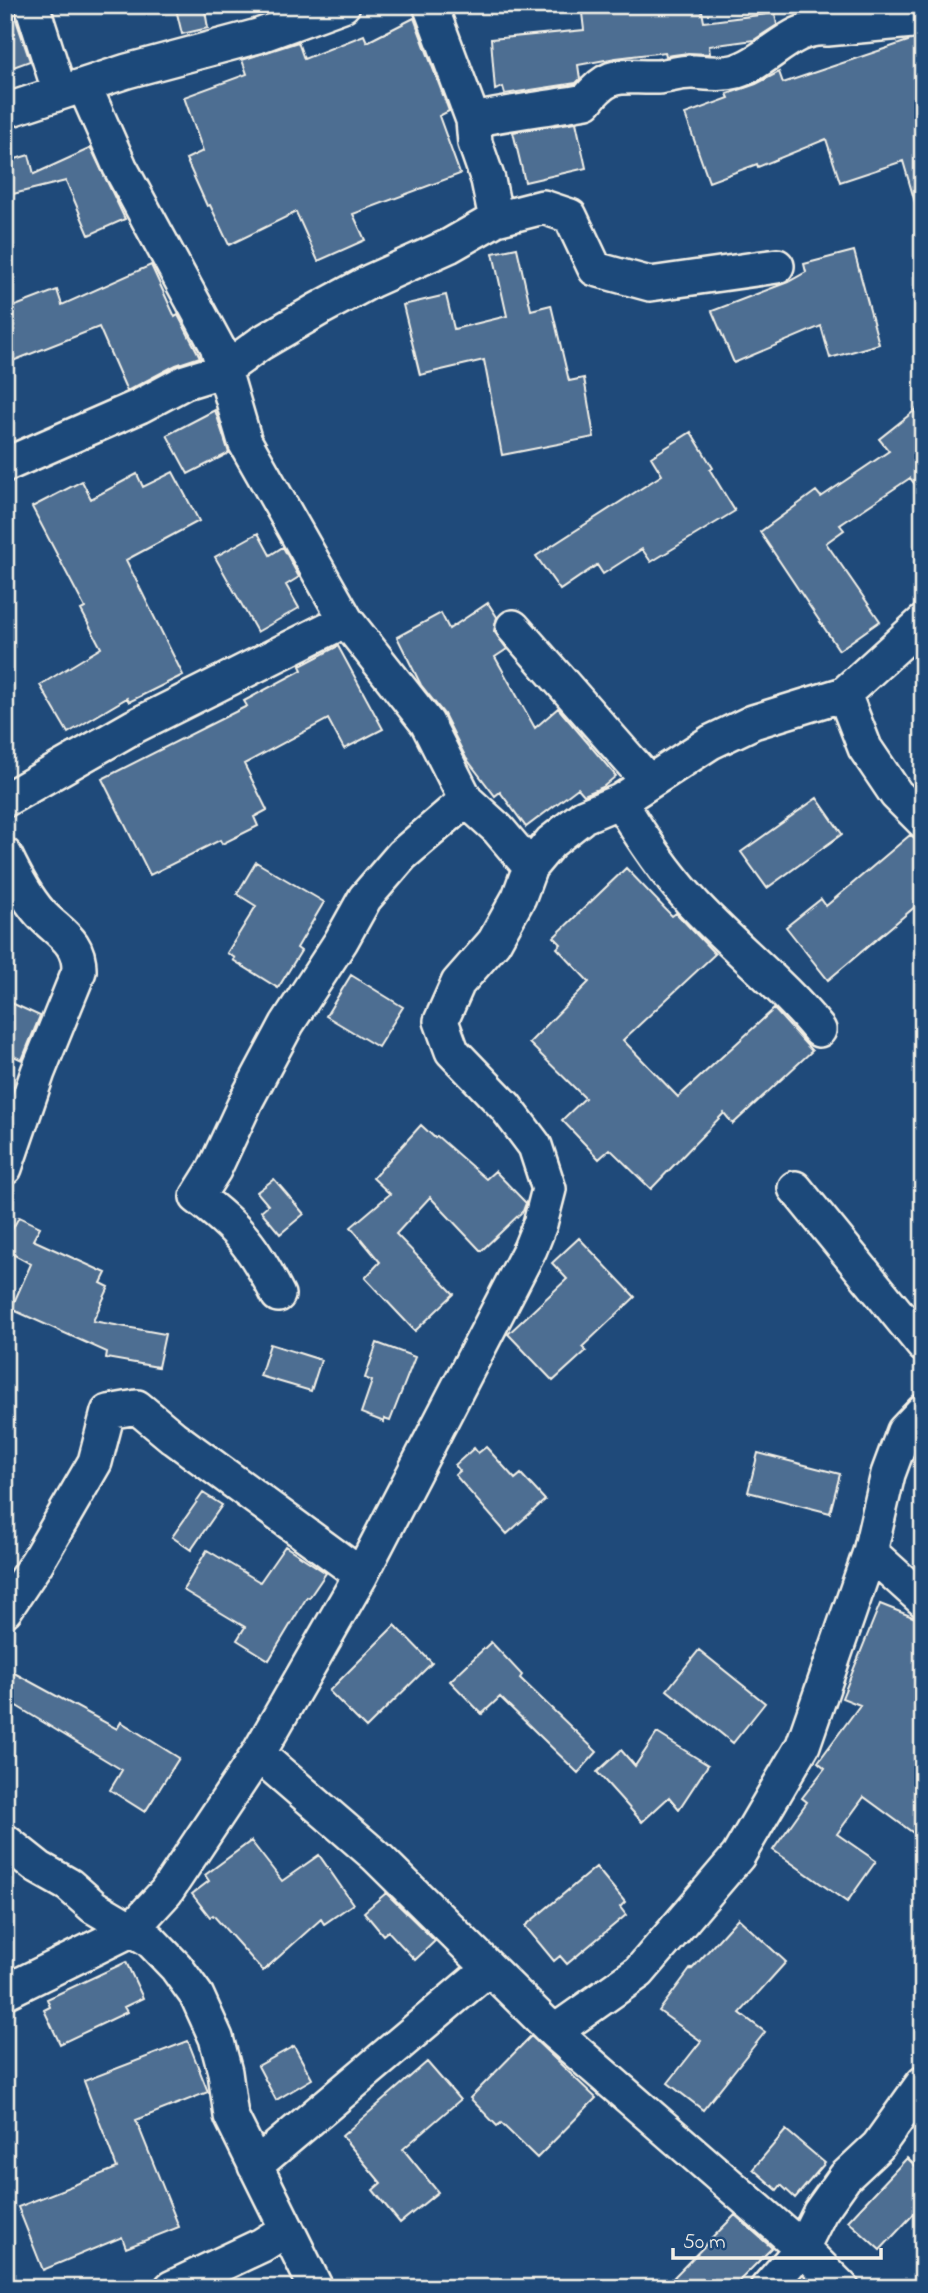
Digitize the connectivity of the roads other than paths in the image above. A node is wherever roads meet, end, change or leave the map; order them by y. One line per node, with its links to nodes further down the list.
1 (32, 5): 5 (street)
2 (343, 5): 5 (street)
3 (430, 5): 7 (street)
4 (923, 20): 7 (street)
5 (73, 89): 6 (street); 10 (street)
6 (5, 111)
7 (473, 120): 8 (street)
8 (496, 219): 9 (street); 10 (street)
9 (777, 266)
10 (224, 370): 11 (street); 12 (street)
11 (5, 465)
12 (346, 620): 17 (street); 18 (street)
13 (923, 622): 15 (street)
14 (513, 627): 16 (street)
15 (844, 694): 16 (street); 20 (street)
16 (648, 781): 19 (street)
17 (5, 800)
18 (466, 800): 22 (street); 26 (street)
19 (620, 802): 22 (street); 23 (street)
20 (923, 821)
21 (5, 855): 24 (street)
22 (530, 867): 30 (street)
23 (819, 1030)
24 (5, 1168)
25 (795, 1188): 27 (street)
26 (278, 1294)
27 (923, 1345)
28 (923, 1411): 29 (street)
29 (870, 1552): 31 (street); 38 (street)
30 (361, 1575): 32 (street); 33 (street)
31 (923, 1600)
32 (5, 1610)
33 (258, 1754): 35 (street); 36 (street)
34 (5, 1841): 35 (street)
35 (131, 1930): 37 (street); 40 (street)
36 (488, 1969): 38 (street); 40 (street)
37 (5, 1992)
38 (554, 2032): 42 (street)
39 (923, 2083): 42 (street)
40 (255, 2166): 41 (street)
41 (287, 2229): 43 (street); 44 (street)
42 (802, 2248): 45 (street); 46 (street)
43 (171, 2288)
44 (316, 2288)
45 (767, 2288)
46 (842, 2288)

